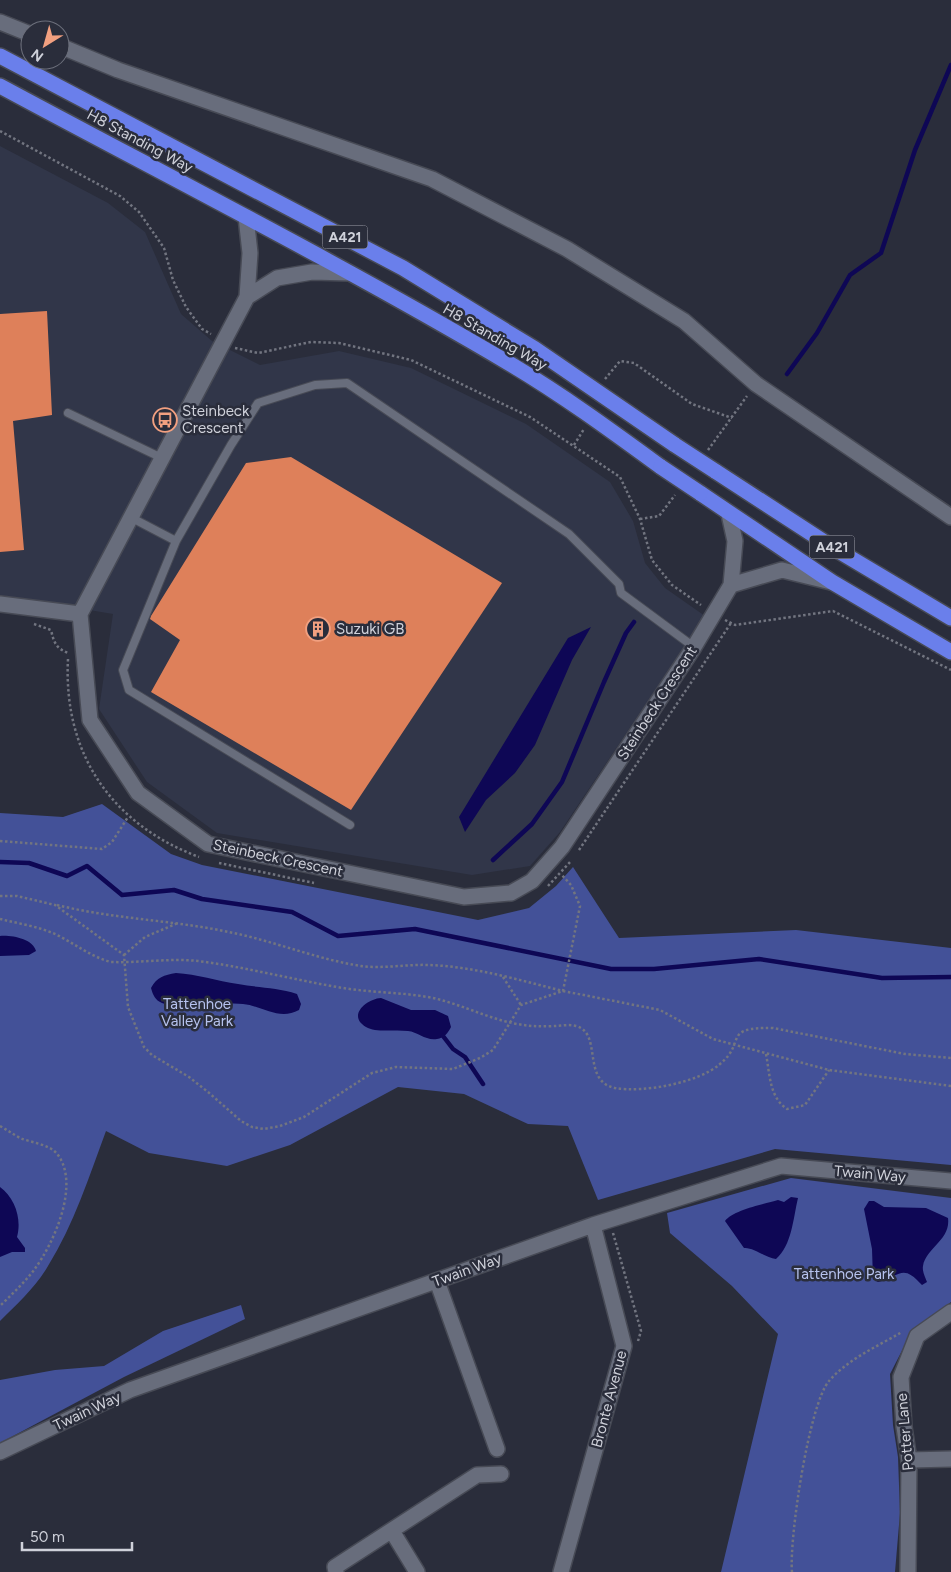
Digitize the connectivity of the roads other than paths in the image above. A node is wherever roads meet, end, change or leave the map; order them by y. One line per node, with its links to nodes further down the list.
1 (0, 22): 2 (street)
2 (20, 30)
3 (70, 50): 12 (street)
4 (0, 56): 19 (highway, H8 Standing Way / A421, bridge)
5 (0, 86): 6 (highway, H8 Standing Way / A421)
6 (246, 217): 7 (highway, H8 Standing Way / A421); 8 (street)
7 (349, 273): 8 (street); 11 (highway, H8 Standing Way / A421, bridge)
8 (247, 297): 10 (street)
9 (68, 413): 10 (lane)
10 (164, 459): 13 (street)
11 (729, 514): 15 (highway, H8 Standing Way / A421); 16 (street, Steinbeck Crescent)
12 (951, 517)
13 (132, 518): 14 (lane); 18 (street)
14 (176, 541): 20 (lane); 22 (lane)
15 (832, 582): 16 (street); 21 (highway, H8 Standing Way / A421)
16 (731, 584): 20 (street, Steinbeck Crescent)
17 (0, 604): 18 (street)
18 (80, 614): 20 (street, Steinbeck Crescent)
19 (951, 618)
20 (694, 647)
21 (951, 652)
22 (350, 825)
23 (951, 1181): 24 (street, Twain Way)
24 (593, 1225): 25 (street, Twain Way); 35 (street, Bronte Avenue)
25 (437, 1281): 27 (street); 28 (street, Twain Way)
26 (951, 1312): 30 (street, Potter Lane)
27 (497, 1449)
28 (0, 1452)
29 (951, 1459): 30 (street)
30 (910, 1460): 36 (street, Potter Lane)
31 (502, 1474): 32 (street)
32 (392, 1531): 33 (street); 34 (street)
33 (336, 1572)
34 (417, 1572)
35 (561, 1572)
36 (908, 1572)

